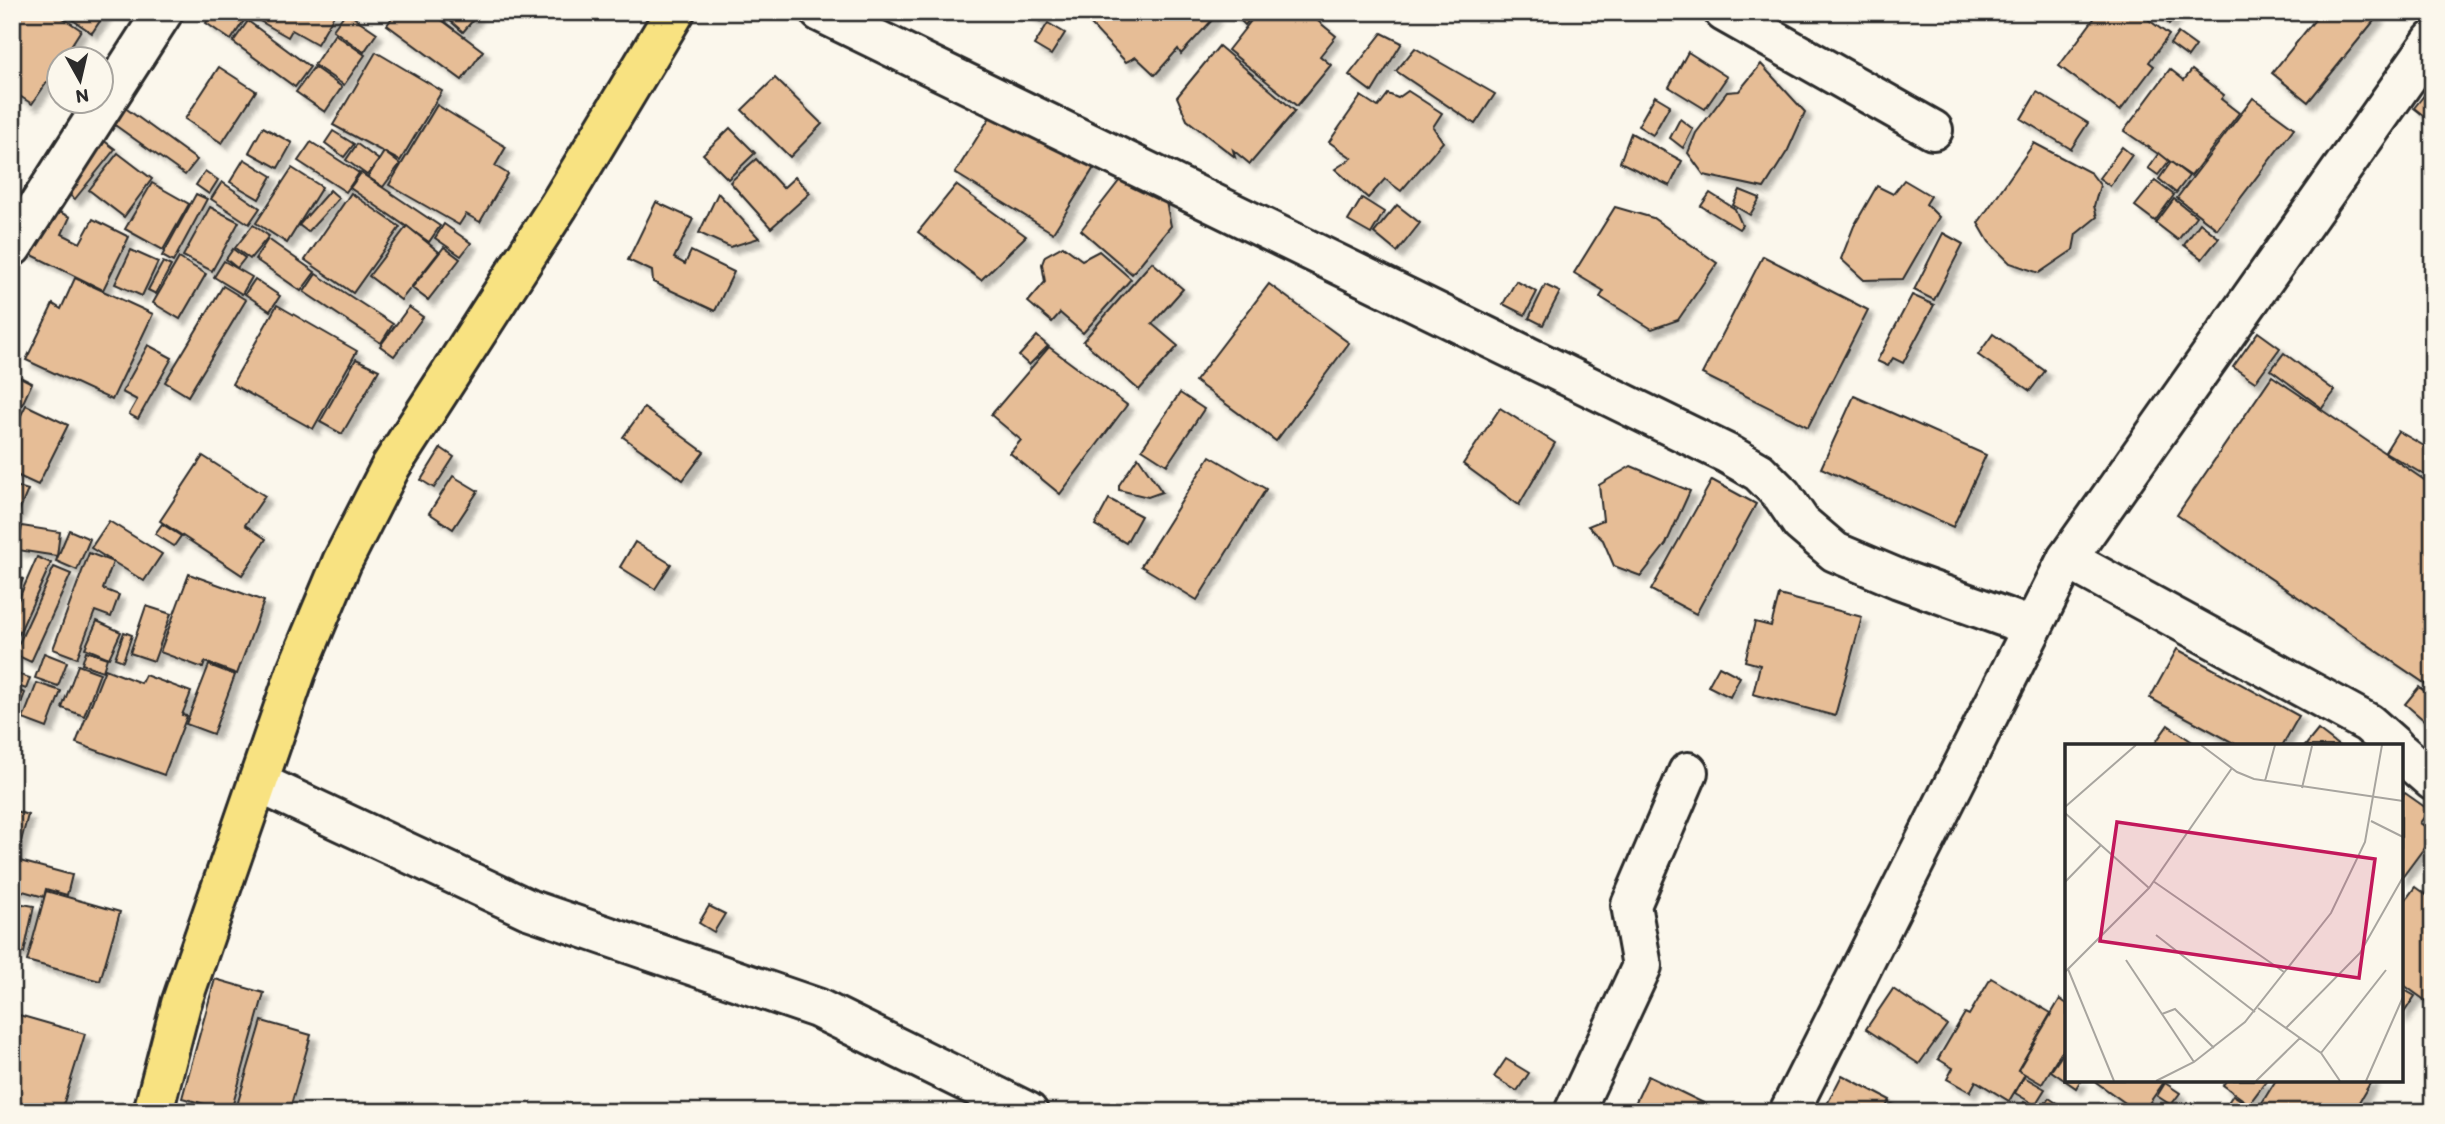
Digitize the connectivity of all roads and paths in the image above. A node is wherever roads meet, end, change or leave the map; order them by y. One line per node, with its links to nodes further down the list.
1 (163, 12): 7 (street)
2 (675, 12): 14 (main road)
3 (820, 12): 9 (street)
4 (1724, 12): 6 (street)
5 (2433, 40): 8 (street)
6 (1933, 130)
7 (12, 247)
8 (2067, 559): 9 (street); 10 (street)
9 (2032, 626): 18 (street)
10 (2392, 744)
11 (2403, 755): 13 (street)
12 (1688, 772): 17 (street)
13 (2433, 780)
14 (259, 783): 15 (main road); 16 (street)
15 (153, 1112)
16 (1028, 1112)
17 (1574, 1112)
18 (1789, 1112)

